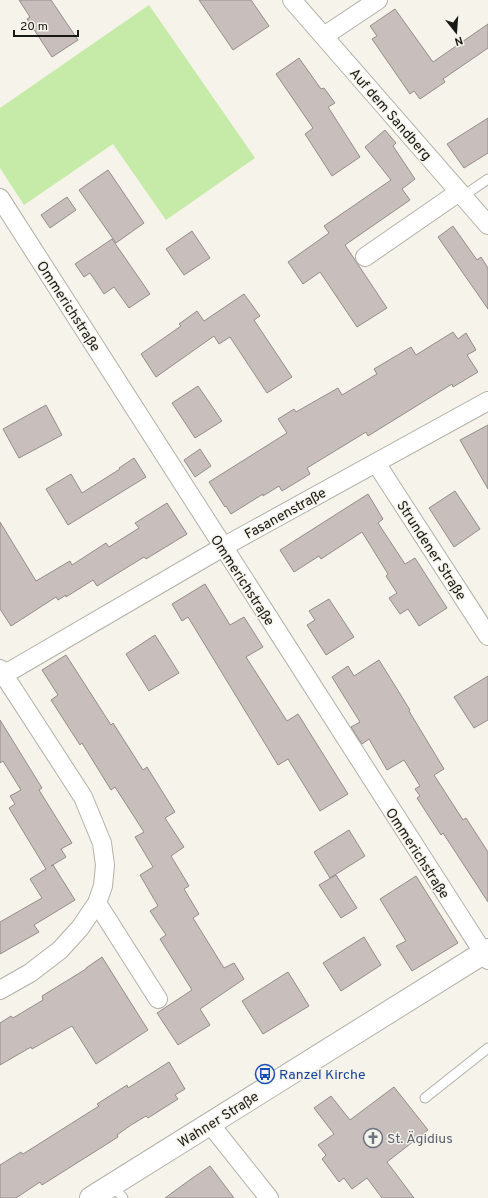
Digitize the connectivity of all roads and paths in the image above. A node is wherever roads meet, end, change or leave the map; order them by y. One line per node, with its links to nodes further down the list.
1 (292, 0): 3 (street, Auf dem Sandberg)
2 (378, 0): 3 (street)
3 (324, 36): 5 (street, Auf dem Sandberg)
4 (488, 179): 5 (lane)
5 (461, 194): 7 (street, Auf dem Sandberg); 8 (street)
6 (0, 198): 11 (street, Ommerichstraße)
7 (488, 225)
8 (365, 258)
9 (488, 401): 10 (street, Fasanenstraße)
10 (376, 463): 11 (street, Fasanenstraße); 12 (street, Strundener Straße)
11 (223, 547): 13 (street, Fasanenstraße); 15 (street, Ommerichstraße)
12 (488, 636)
13 (1, 674): 14 (street)
14 (97, 902): 16 (street); 17 (street)
15 (486, 954): 20 (street, Wahner Straße)
16 (0, 990)
17 (158, 998)
18 (488, 1048): 19 (lane)
19 (425, 1098)
20 (210, 1124): 21 (street, Wahner Straße); 23 (street)
21 (118, 1191): 22 (street, Wahner Straße)
22 (91, 1198)
23 (269, 1198)

